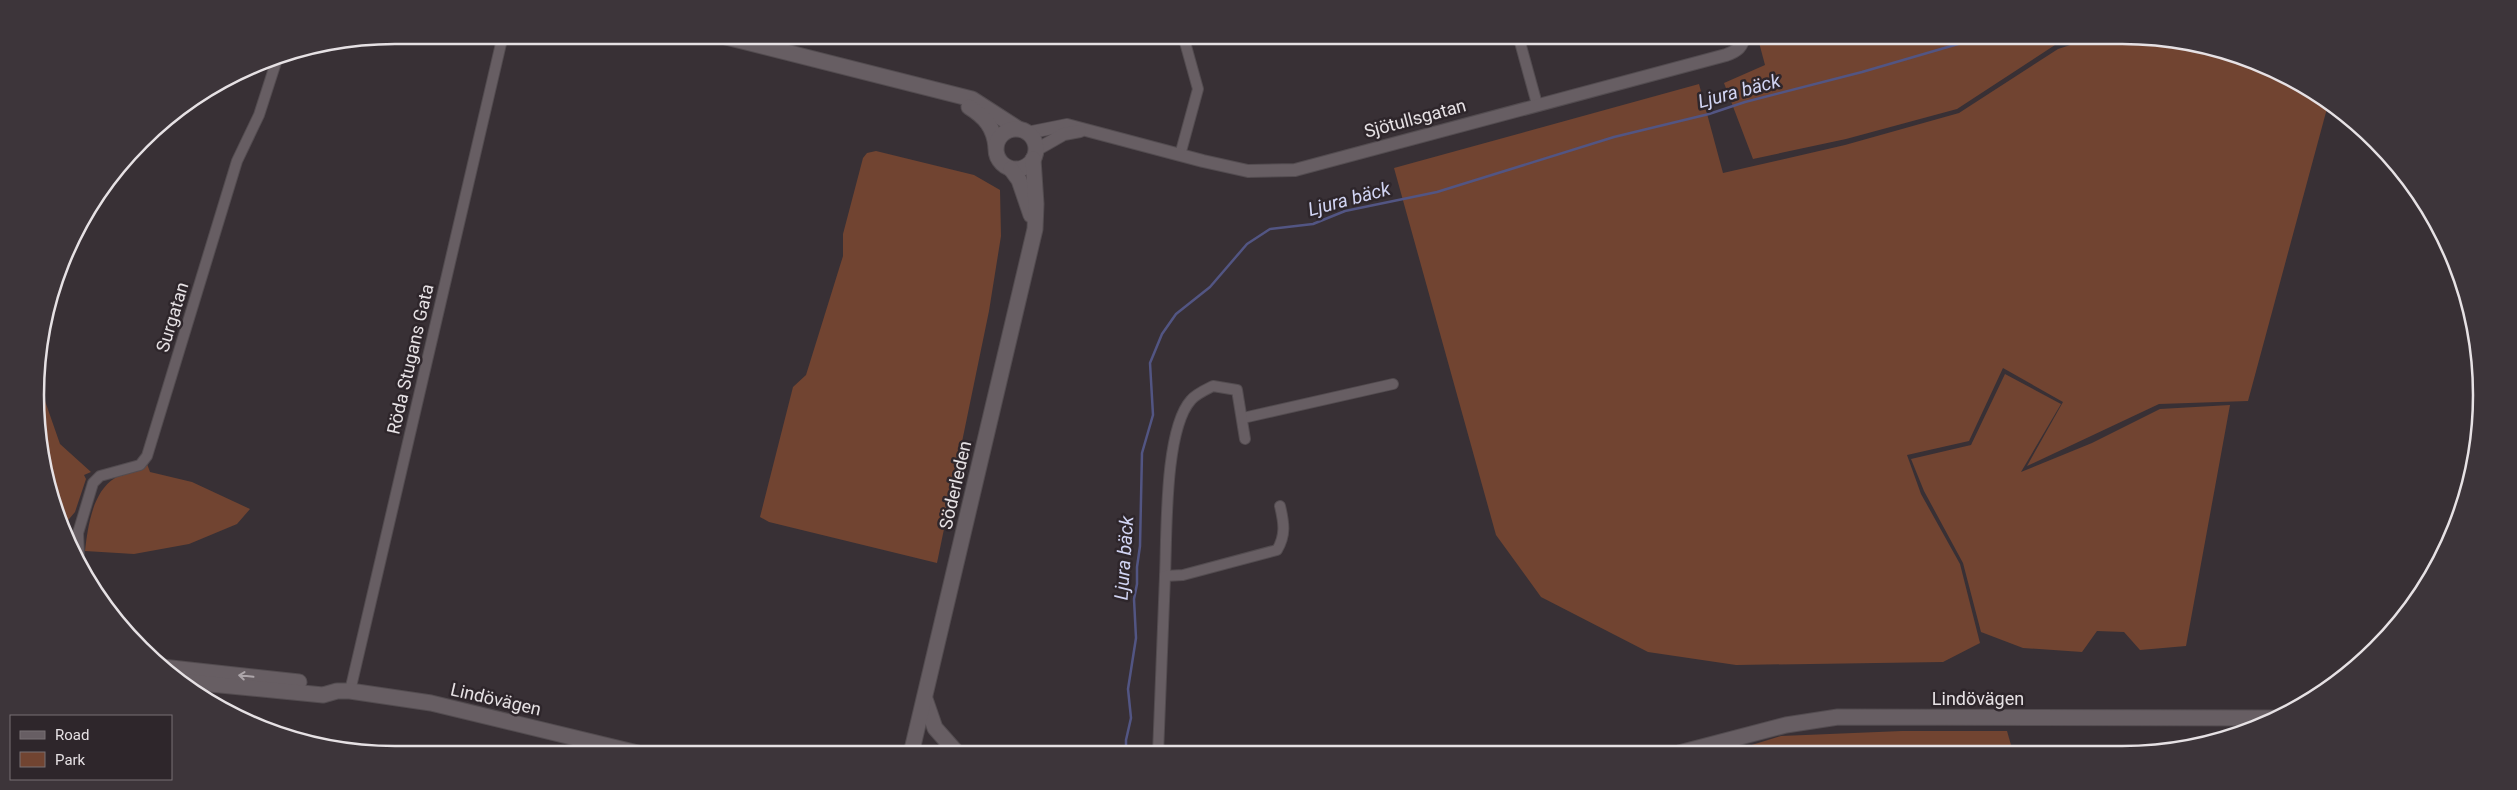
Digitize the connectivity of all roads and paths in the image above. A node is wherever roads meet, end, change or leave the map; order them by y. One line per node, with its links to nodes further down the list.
1 (501, 44): 23 (street, Röda Stugans Gata)
2 (753, 44): 7 (main road)
3 (1186, 44): 13 (street)
4 (1520, 44): 8 (street)
5 (1742, 44): 8 (street, Sjötullsgatan)
6 (275, 65): 20 (street, Surgatan)
7 (953, 96): 9 (main road); 11 (main road)
8 (1537, 104): 13 (street, Sjötullsgatan)
9 (1022, 130): 10 (street, Sjötullsgatan); 11 (main road); 12 (main road)
10 (1082, 130): 12 (street); 13 (street, Sjötullsgatan)
11 (996, 148): 14 (main road)
12 (1035, 154): 14 (main road); 15 (main road, Söderleden)
13 (1180, 155)
14 (1011, 169): 15 (main road, Söderleden)
15 (1034, 229): 24 (main road, Söderleden)
16 (1393, 384): 17 (street)
17 (1243, 418): 18 (street); 21 (street)
18 (1245, 439)
19 (1280, 506): 21 (street)
20 (74, 534)
21 (1165, 576): 29 (street)
22 (181, 674): 23 (main road, Lindövägen)
23 (343, 691): 26 (main road, Lindövägen)
24 (925, 698): 27 (main road, Söderleden); 28 (main road)
25 (2260, 718): 30 (main road, Lindövägen)
26 (609, 746)
27 (914, 746)
28 (951, 746)
29 (1158, 746)
30 (1706, 746)

